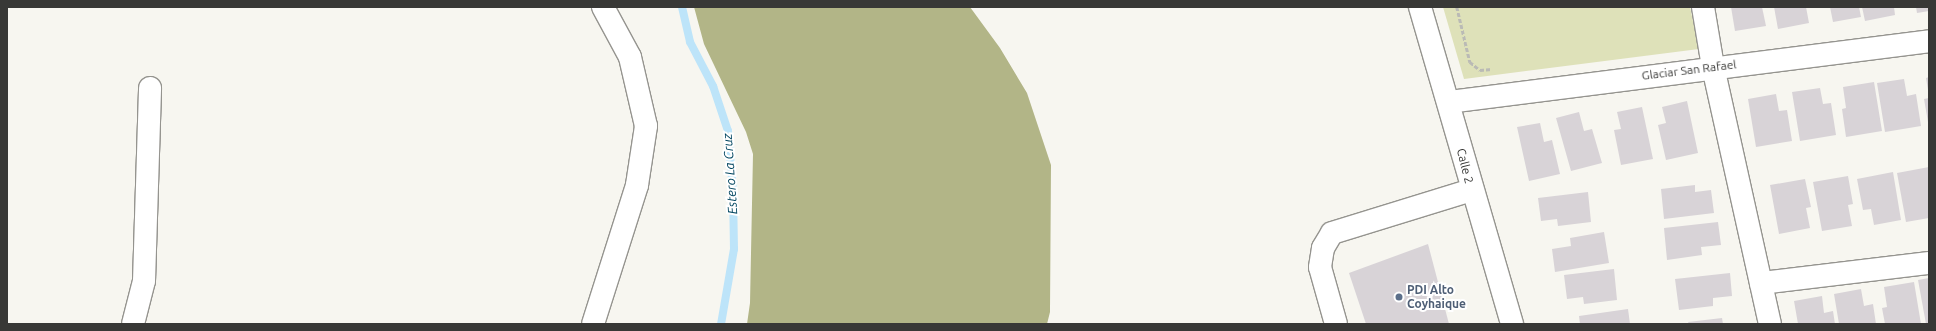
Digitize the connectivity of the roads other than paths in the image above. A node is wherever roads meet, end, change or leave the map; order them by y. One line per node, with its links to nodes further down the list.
1 (603, 7): 12 (street)
2 (1420, 7): 7 (street, Calle 2)
3 (1703, 7): 5 (street)
4 (1929, 41): 5 (street, Glaciar San Rafael)
5 (1714, 67): 7 (street, Glaciar San Rafael); 10 (street)
6 (150, 88): 11 (street)
7 (1449, 102): 8 (street, Calle 2)
8 (1472, 190): 13 (street); 14 (street, Calle 2)
9 (1929, 263): 10 (street)
10 (1761, 283): 15 (street)
11 (133, 324)
12 (593, 324)
13 (1336, 324)
14 (1512, 324)
15 (1770, 324)

